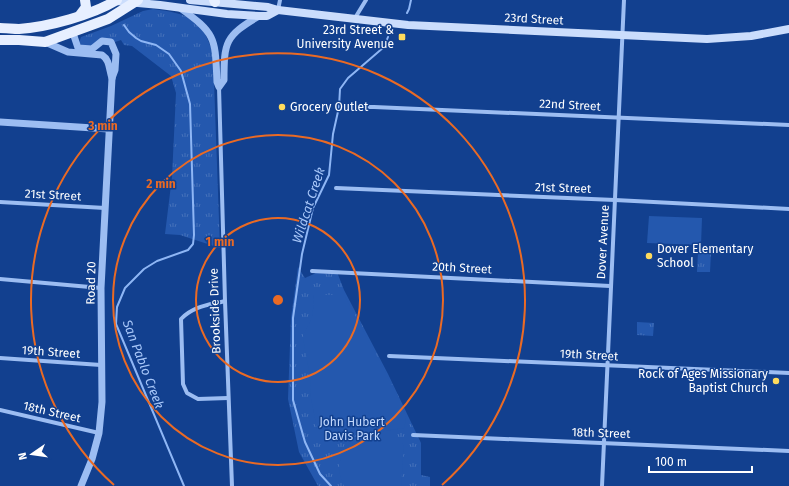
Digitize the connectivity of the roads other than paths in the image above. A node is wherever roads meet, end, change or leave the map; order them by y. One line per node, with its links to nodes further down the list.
1 (85, 0): 11 (main road)
2 (114, 0): 7 (main road, 23rd Street); 11 (main road)
3 (190, 0): 8 (main road, 23rd Street)
4 (280, 0): 10 (street)
5 (366, 0): 13 (street)
6 (624, 0): 17 (street, Dover Avenue)
7 (136, 1): 9 (main road, 23rd Street); 16 (main road)
8 (214, 1): 10 (main road, 23rd Street)
9 (180, 8): 12 (main road, 23rd Street); 21 (street)
10 (278, 10): 12 (main road, 23rd Street); 13 (main road, 23rd Street)
11 (80, 15): 14 (main road)
12 (258, 16): 21 (street)
13 (355, 18): 17 (main road, 23rd Street)
14 (0, 28)
15 (788, 29): 17 (main road, 23rd Street)
16 (73, 33): 19 (main road); 20 (street, Road 20)
17 (622, 35): 23 (street, Dover Avenue)
18 (0, 40): 19 (main road)
19 (45, 42): 20 (street, Road 20)
20 (112, 78): 26 (street, Road 20)
21 (219, 87): 36 (street, Brookside Drive)
22 (350, 107): 23 (street, 22nd Street)
23 (619, 118): 25 (street, 22nd Street); 28 (street, Dover Avenue)
24 (0, 122): 26 (street)
25 (789, 125)
26 (109, 129): 30 (street, Road 20)
27 (336, 188): 28 (street, 21st Street)
28 (615, 200): 31 (street, 21st Street); 34 (street, Dover Avenue)
29 (0, 202): 30 (street, 21st Street)
30 (105, 208): 35 (street, Road 20)
31 (789, 209)
32 (312, 271): 34 (street, 20th Street)
33 (0, 279): 35 (street)
34 (610, 286): 40 (street, Dover Avenue)
35 (101, 288): 39 (street, Road 20)
36 (225, 301): 42 (street, Brookside Drive); 42 (street)
37 (389, 356): 40 (street, 19th Street)
38 (0, 358): 39 (street, 19th Street)
39 (101, 365): 44 (street, Road 20)
40 (608, 366): 41 (street, 19th Street); 46 (street, Dover Avenue)
41 (789, 373)
42 (228, 398): 49 (street, Brookside Drive)
43 (0, 410): 44 (street, 18th Street)
44 (99, 433): 48 (street, Road 20)
45 (412, 435): 46 (street, 18th Street)
46 (604, 443): 47 (street, 18th Street); 50 (street, Dover Avenue)
47 (789, 451)
48 (81, 486)
49 (232, 486)
50 (602, 486)

